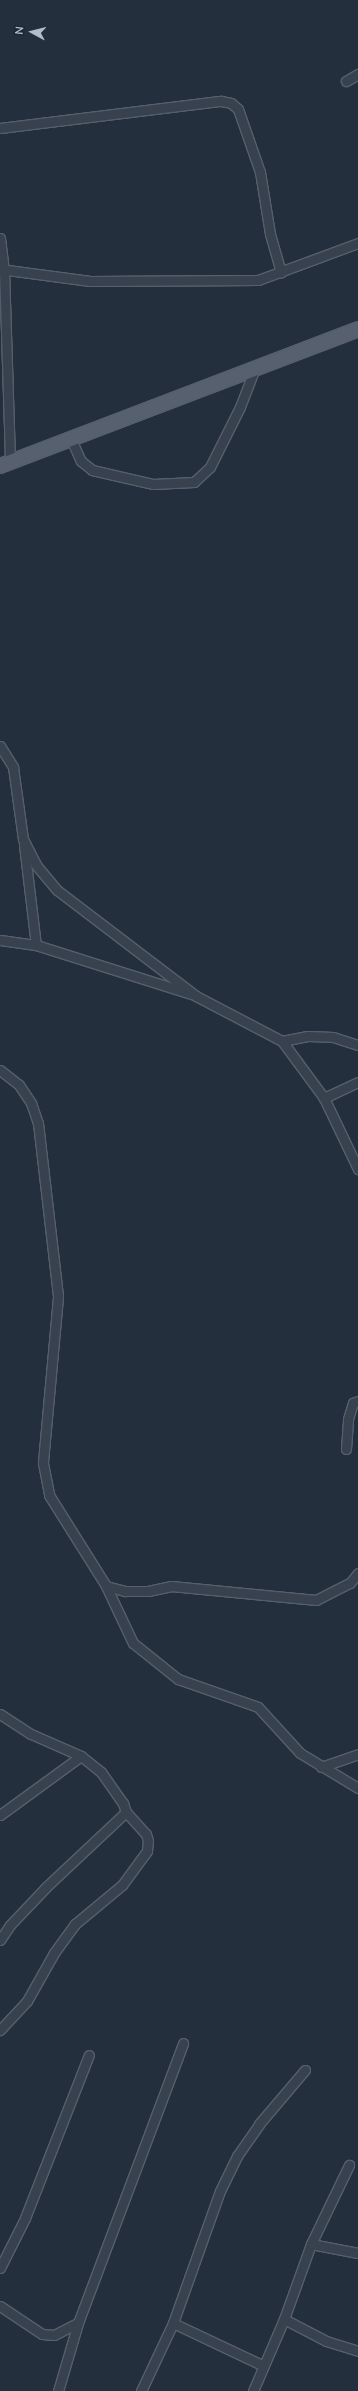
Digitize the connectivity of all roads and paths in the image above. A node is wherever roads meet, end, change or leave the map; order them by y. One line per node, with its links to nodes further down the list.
1 (358, 74): 2 (street)
2 (346, 81)
3 (0, 128): 7 (street)
4 (0, 238): 6 (street)
5 (358, 244): 7 (street)
6 (2, 269): 7 (street); 11 (street)
7 (281, 272)
8 (358, 329): 9 (main road)
9 (255, 368): 10 (main road); 10 (street)
10 (71, 439): 11 (main road)
11 (5, 464)
12 (0, 746): 13 (street)
13 (23, 839): 15 (street); 16 (street)
14 (0, 940): 15 (street)
15 (36, 945): 16 (street)
16 (196, 996): 17 (street)
17 (282, 1041): 18 (street); 21 (street)
18 (358, 1045)
19 (0, 1070): 26 (street)
20 (358, 1082): 21 (street)
21 (324, 1098): 22 (street)
22 (358, 1169)
23 (358, 1401): 24 (street)
24 (346, 1449)
25 (358, 1573): 26 (street)
26 (106, 1586): 30 (street)
27 (0, 1714): 29 (street)
28 (358, 1754): 30 (street)
29 (81, 1756): 32 (street); 33 (street)
30 (321, 1767): 31 (street)
31 (358, 1788)
32 (126, 1812): 34 (street); 35 (street)
33 (0, 1815)
34 (0, 1940)
35 (0, 2030)
36 (183, 2043): 45 (street)
37 (89, 2055): 42 (street)
38 (305, 2070): 46 (street)
39 (349, 2164): 40 (street)
40 (311, 2244): 41 (street); 44 (street)
41 (358, 2253)
42 (0, 2268)
43 (0, 2306): 45 (street)
44 (284, 2319): 47 (street); 48 (street)
45 (78, 2323): 49 (street)
46 (173, 2323): 48 (street); 50 (street)
47 (358, 2351)
48 (262, 2365): 51 (street)
49 (58, 2391)
50 (140, 2391)
51 (253, 2391)

